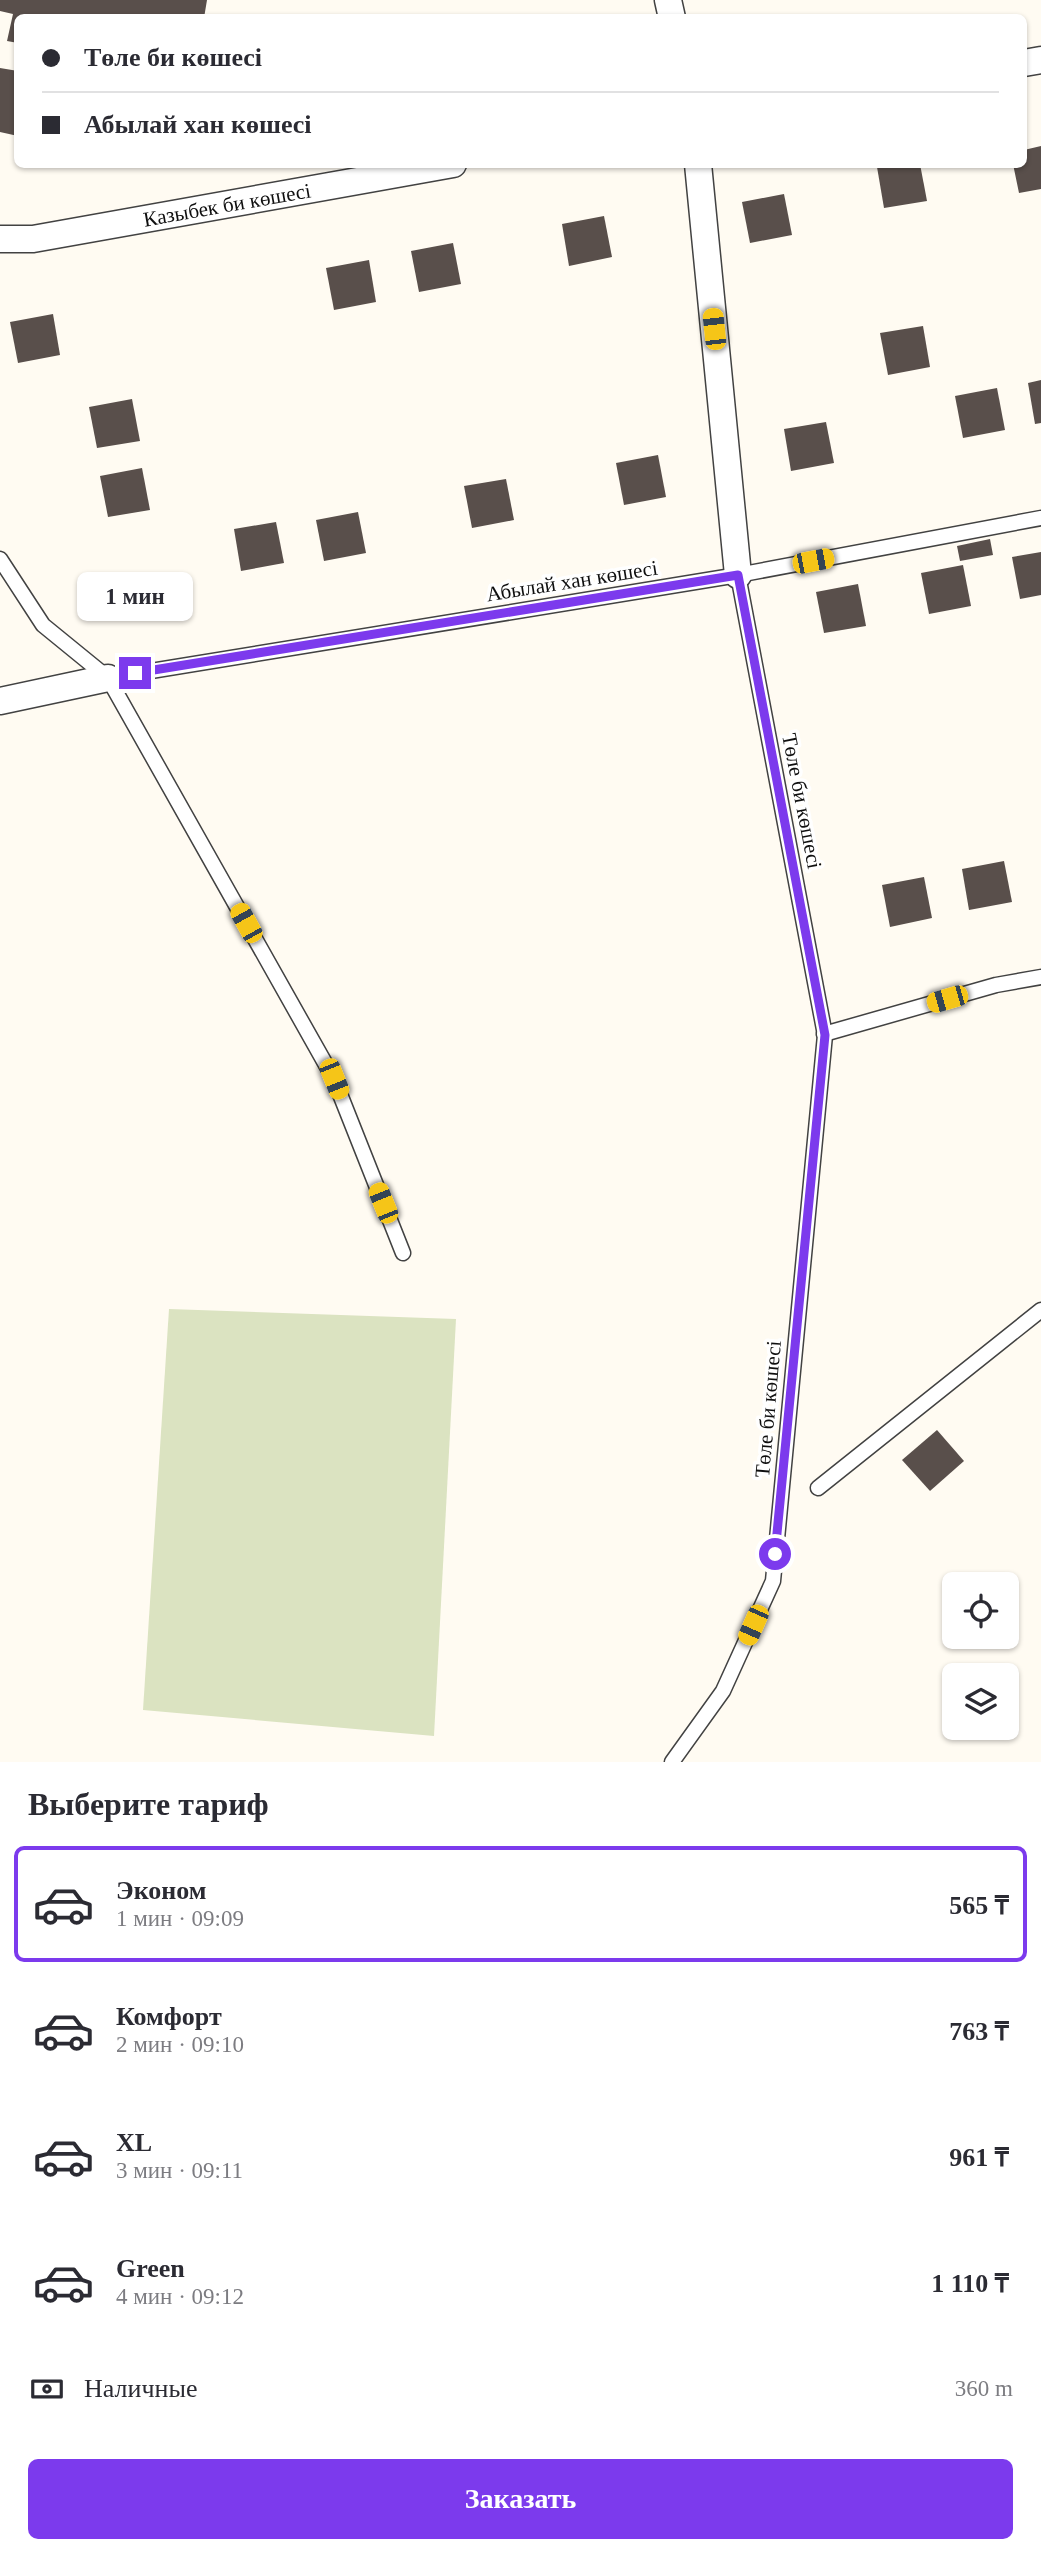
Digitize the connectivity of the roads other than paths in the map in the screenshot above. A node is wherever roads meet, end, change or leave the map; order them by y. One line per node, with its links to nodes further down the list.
1 (431, 168): 3 (street, Казыбек би көшесі)
2 (698, 168): 6 (street)
3 (0, 239)
4 (1041, 518): 6 (lane, Абылай хан көшесі)
5 (0, 559): 7 (lane)
6 (738, 575): 7 (lane, Абылай хан көшесі); 10 (lane, Төле би көшесі)
7 (108, 678): 8 (street); 11 (lane)
8 (0, 701)
9 (1041, 977): 10 (lane)
10 (824, 1034): 14 (lane, Төле би көшесі)
11 (403, 1253)
12 (1041, 1310): 13 (lane)
13 (818, 1488)
14 (671, 1762)

